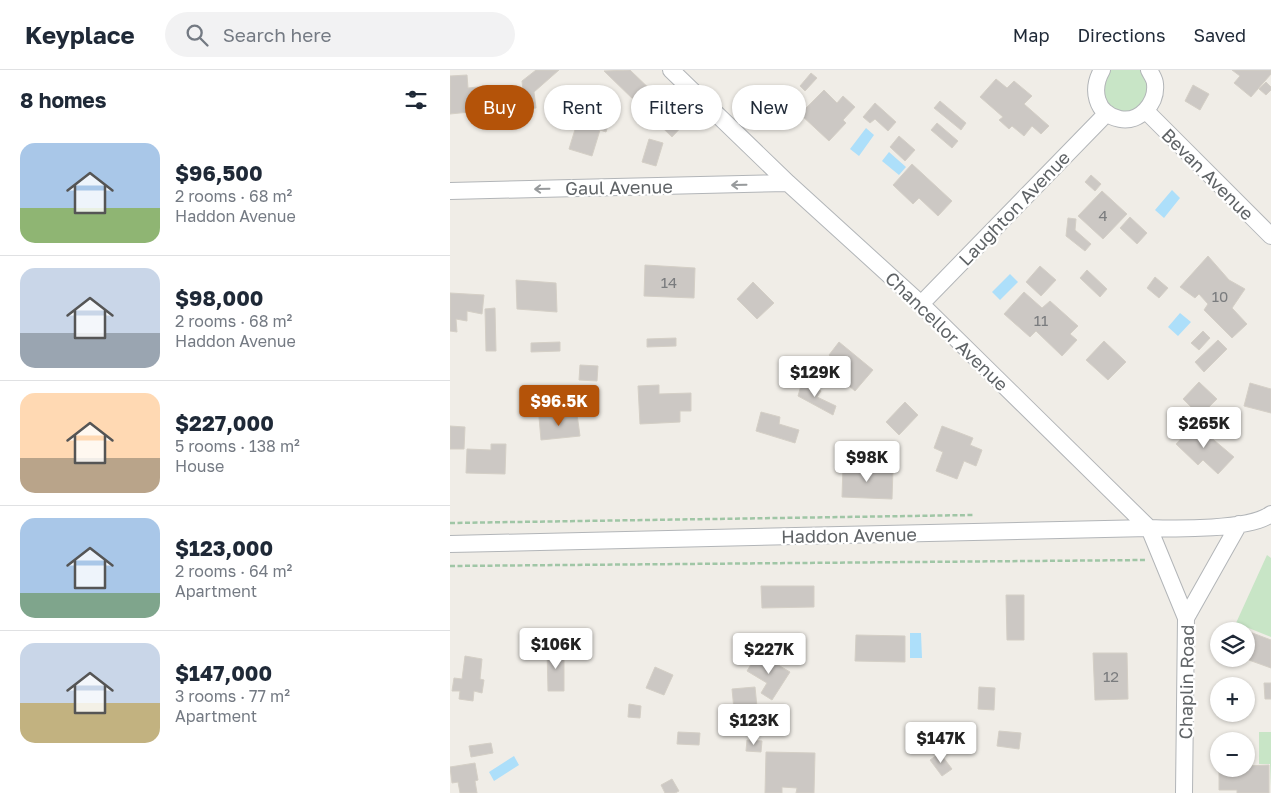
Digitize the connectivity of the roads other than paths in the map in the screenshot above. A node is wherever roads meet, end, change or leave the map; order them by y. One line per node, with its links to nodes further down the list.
1 (671, 70): 6 (street, Chancellor Avenue)
2 (1102, 70): 5 (street)
3 (1149, 70): 4 (street)
4 (1146, 112): 5 (street); 8 (street, Bevan Avenue)
5 (1107, 113): 9 (street, Laughton Avenue)
6 (788, 184): 7 (street, Gaul Avenue, one-way to 7); 9 (street, Chancellor Avenue)
7 (450, 191)
8 (1271, 236)
9 (921, 304): 12 (street, Chancellor Avenue)
10 (1271, 514): 11 (street, Haddon Avenue)
11 (1244, 523): 12 (street, Haddon Avenue); 14 (street, Chaplin Road)
12 (1149, 528): 13 (street, Haddon Avenue); 14 (street, Chancellor Avenue)
13 (450, 544)
14 (1186, 618): 15 (street, Chaplin Road)
15 (1184, 793)

